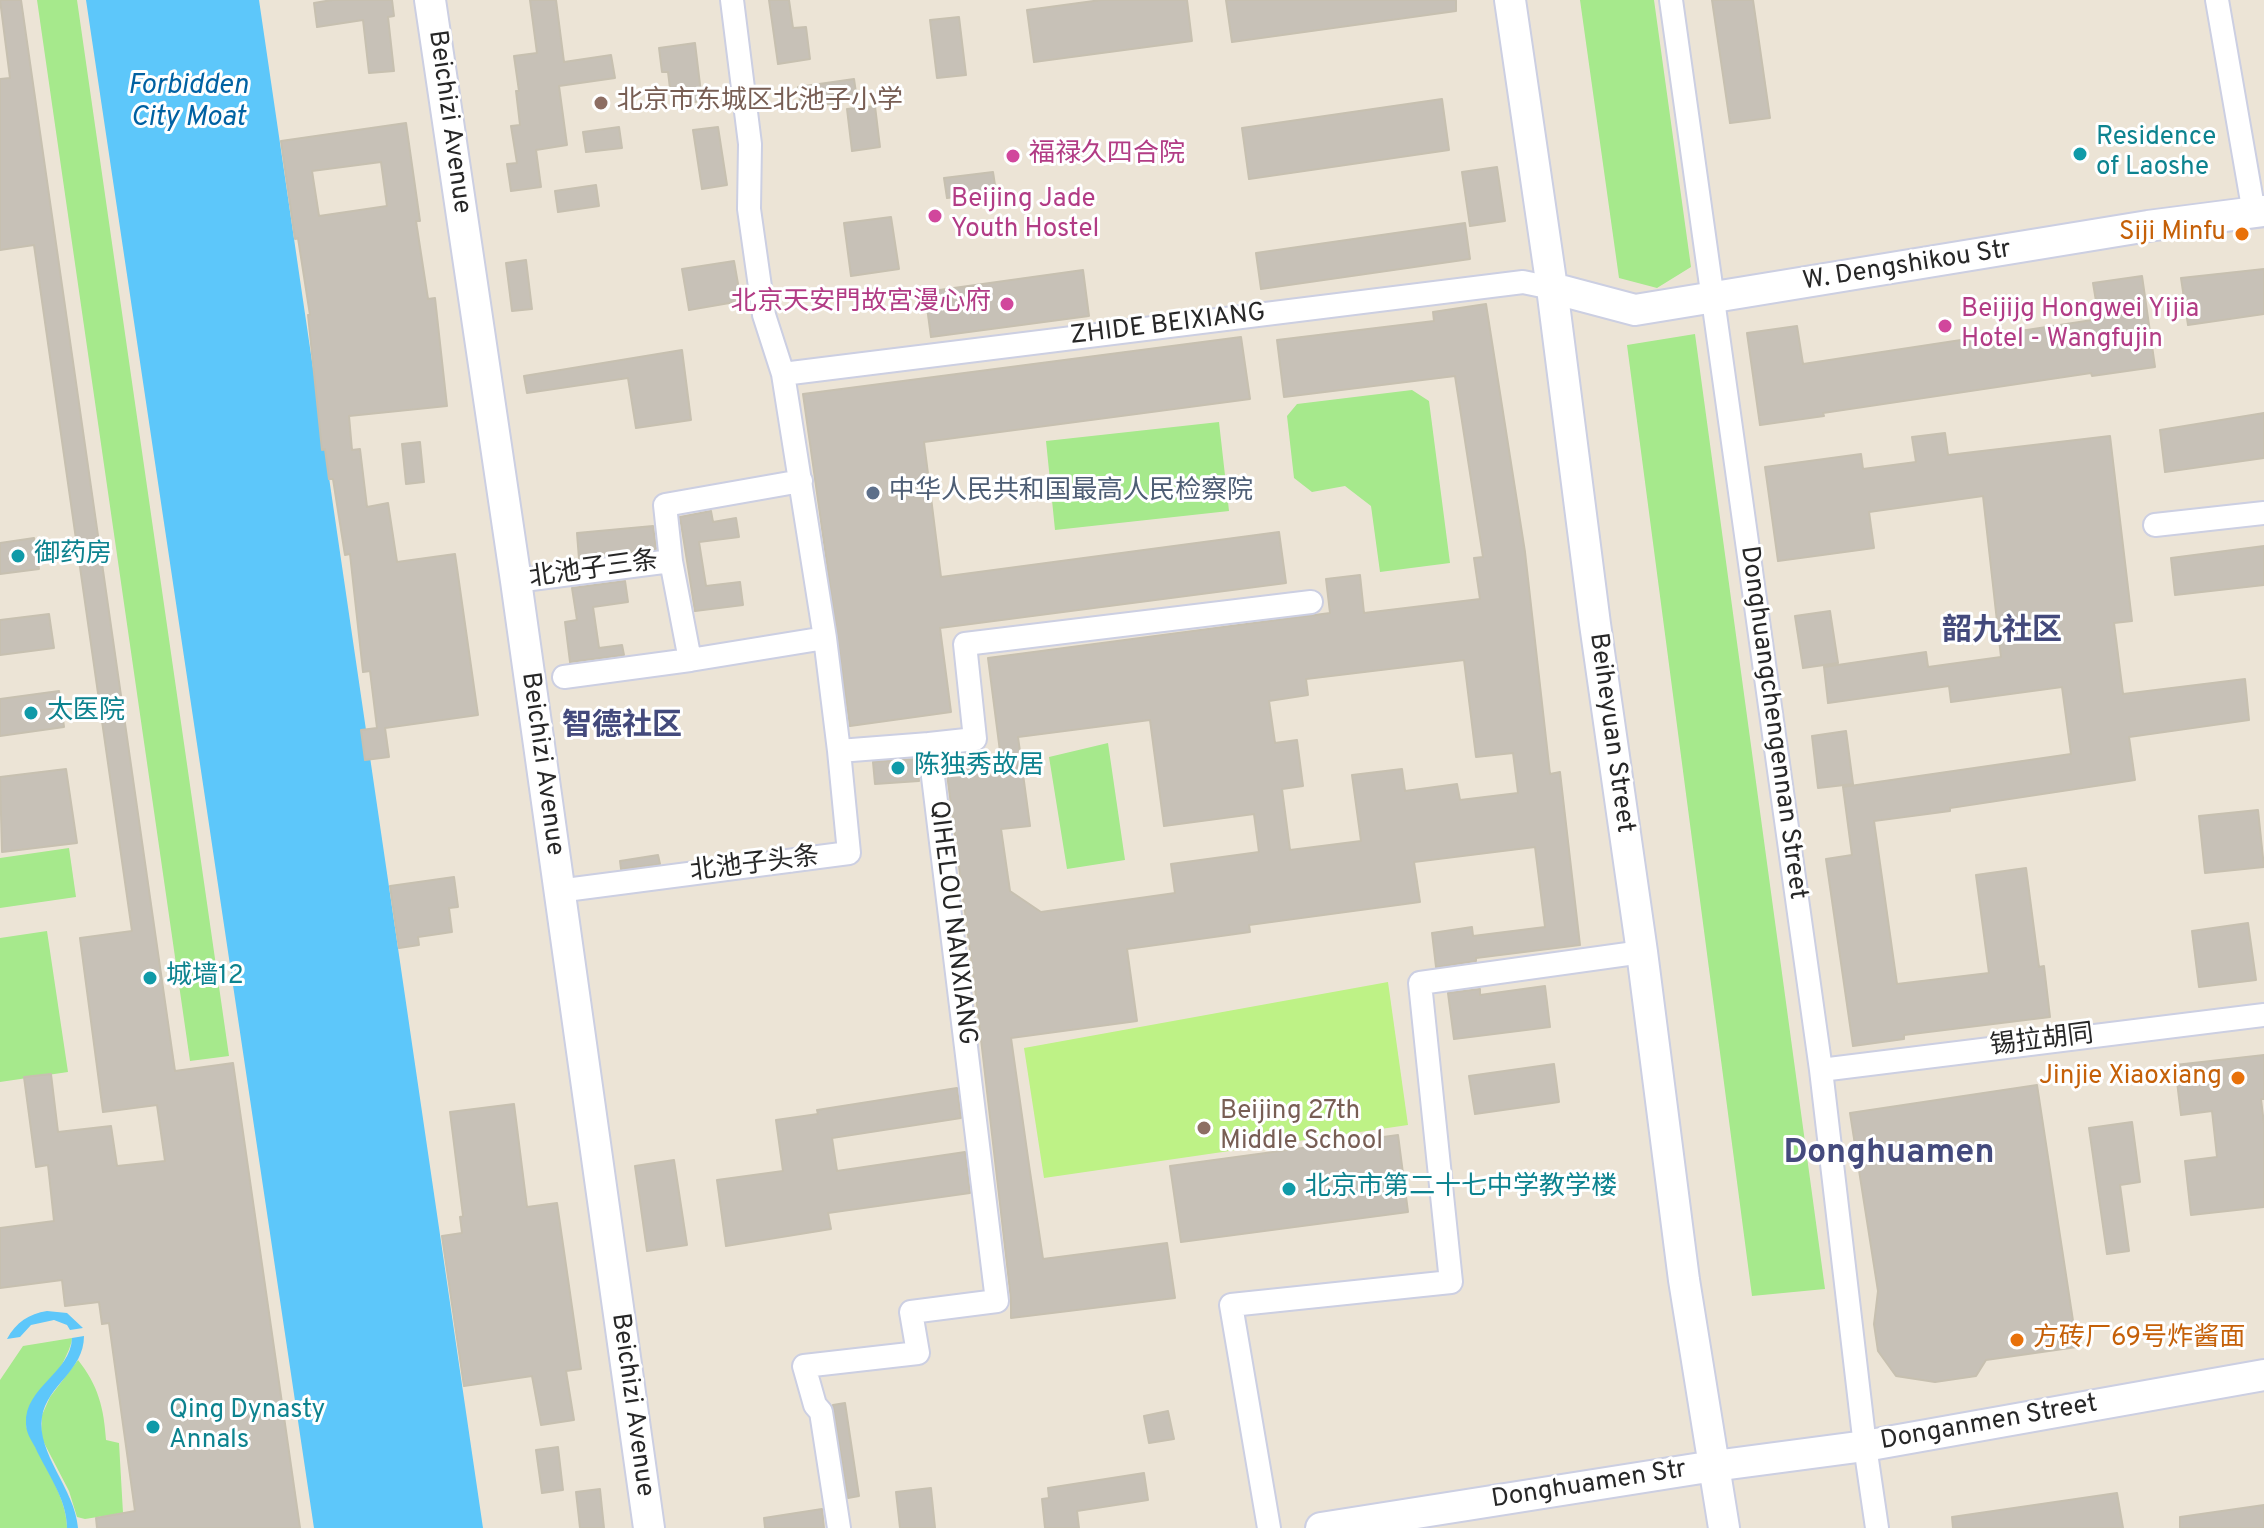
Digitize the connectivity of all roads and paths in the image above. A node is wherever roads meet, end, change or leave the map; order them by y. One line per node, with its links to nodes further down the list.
1 (430, 0): 14 (main road, Beichizi Avenue)
2 (732, 0): 9 (street)
3 (1510, 0): 7 (main road, Beiheyuan Street)
4 (1671, 0): 8 (street, Donghuangchengennan Street)
5 (2217, 0): 6 (street)
6 (2259, 212): 8 (main road, W. Dengshikou Str)
7 (1552, 288): 8 (main road, W. Dengshikou Str); 9 (street, ZHIDE BEIXIANG); 22 (main road, Beiheyuan Street)
8 (1713, 299): 24 (street, Donghuangchengennan Street)
9 (783, 374): 10 (street)
10 (801, 481): 13 (street, 北池子三条); 16 (street)
11 (2264, 513): 12 (street)
12 (2155, 525)
13 (671, 561): 14 (street, 北池子三条); 17 (street)
14 (516, 581): 21 (main road, Beichizi Avenue)
15 (1311, 602): 19 (street)
16 (825, 638): 17 (street); 20 (street)
17 (690, 660): 18 (street)
18 (564, 677)
19 (929, 744): 20 (street); 30 (street, QIHELOU NANXIANG)
20 (839, 751): 21 (street, 北池子头条)
21 (558, 891): 29 (main road, Beichizi Avenue)
22 (1642, 952): 27 (main road, Beiheyuan Street); 31 (street)
23 (2264, 1015): 24 (street, 锡拉胡同)
24 (1821, 1070): 26 (street, Donghuangchengennan Street)
25 (2264, 1375): 26 (main road, Donganmen Street)
26 (1865, 1446): 27 (main road, Donganmen Street); 33 (street, Donghuangchengennan Street)
27 (1714, 1466): 28 (main road, Donghuamen Str); 32 (main road, Beiheyuan Street)
28 (1330, 1527)
29 (649, 1528)
30 (839, 1528)
31 (1269, 1528)
32 (1724, 1528)
33 (1877, 1528)

